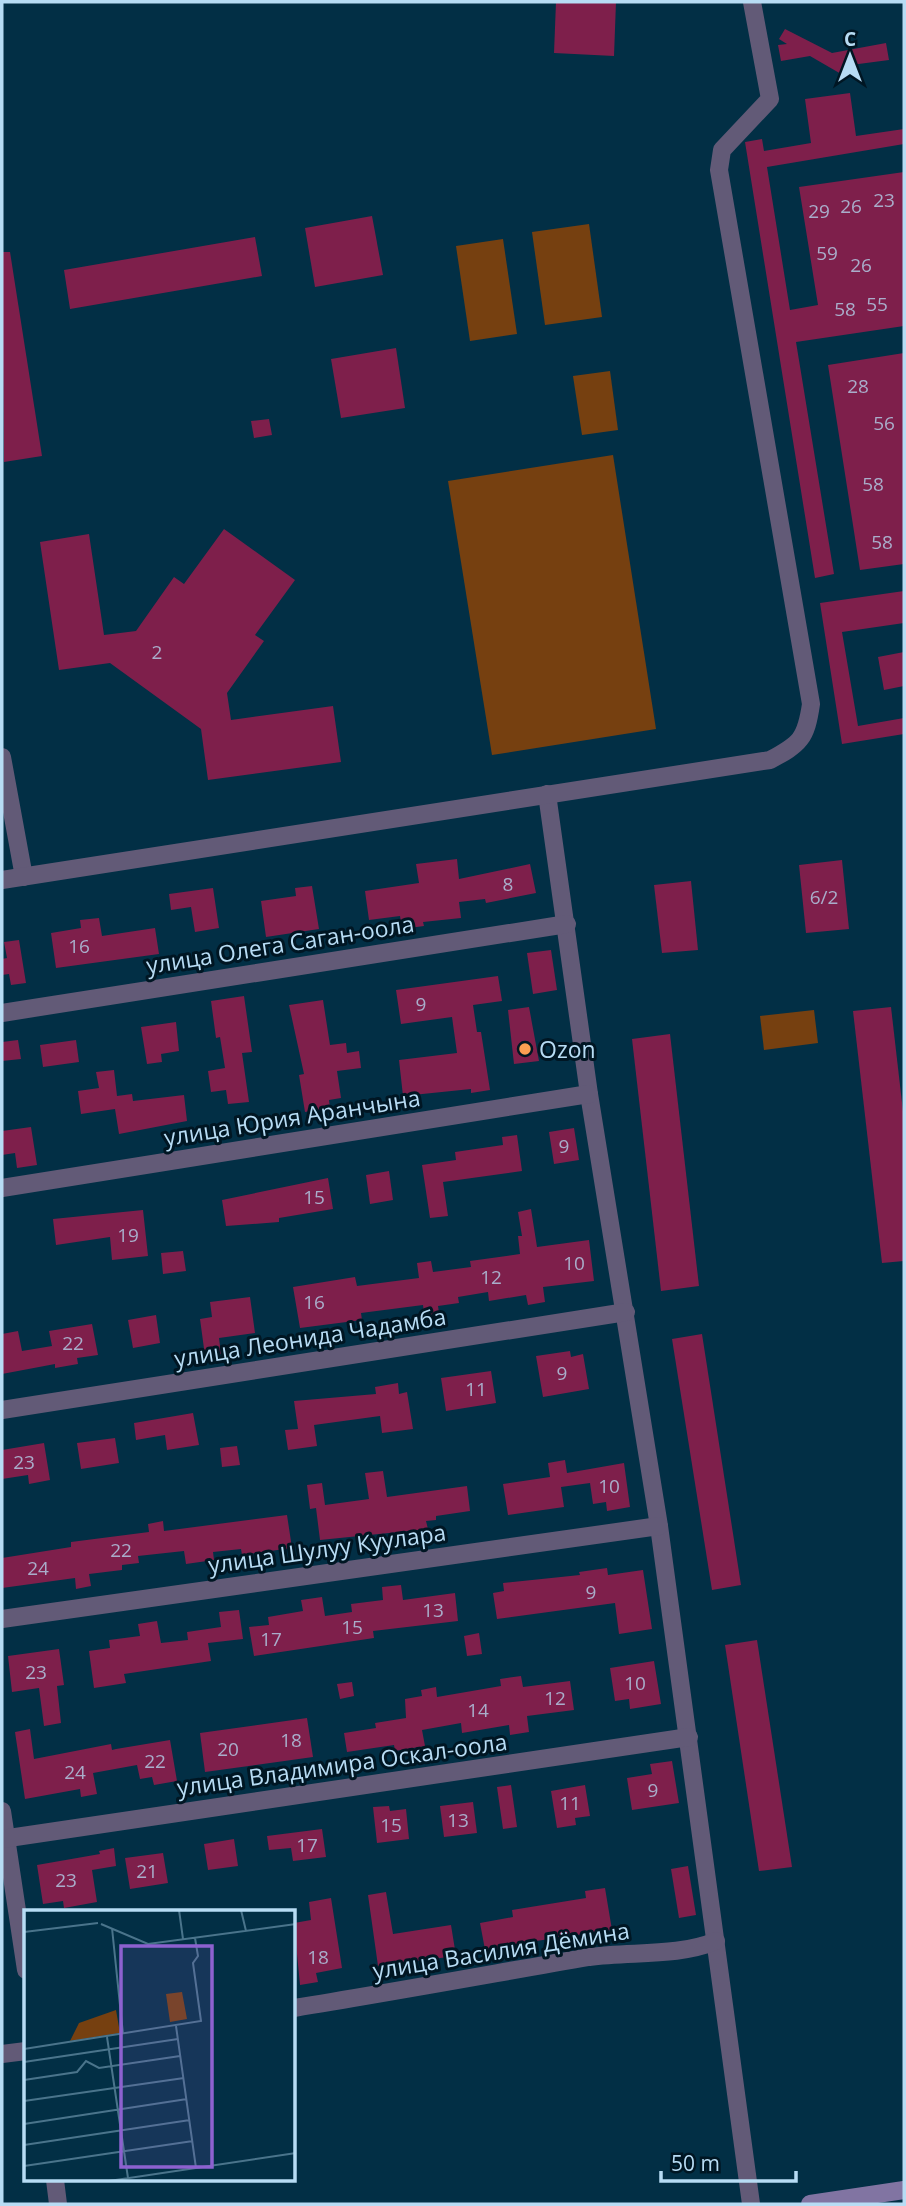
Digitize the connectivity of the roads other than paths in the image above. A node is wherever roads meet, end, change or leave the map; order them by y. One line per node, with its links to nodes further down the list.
1 (752, 2): 3 (street)
2 (2, 757): 4 (street)
3 (547, 794): 4 (street); 6 (street)
4 (24, 877): 5 (street)
5 (2, 880)
6 (567, 924): 7 (street, улица Олега Саган-оола); 8 (street)
7 (2, 1013)
8 (589, 1094): 9 (street, улица Юрия Аранчына); 10 (street)
9 (2, 1188)
10 (626, 1312): 11 (street, улица Леонида Чадамба); 12 (street)
11 (2, 1410)
12 (659, 1526): 13 (street, улица Шулуу Куулара); 14 (street)
13 (2, 1619)
14 (689, 1737): 16 (street, улица Владимира Оскал-оола); 17 (street)
15 (2, 1811): 16 (street)
16 (4, 1839): 18 (street)
17 (716, 1941): 19 (street, улица Василия Дёмина); 25 (street)
18 (24, 1958)
19 (296, 2008)
20 (24, 2051): 21 (street)
21 (2, 2054)
22 (55, 2182): 24 (street)
23 (904, 2190): 26 (main road)
24 (58, 2204)
25 (751, 2204)
26 (810, 2204)

